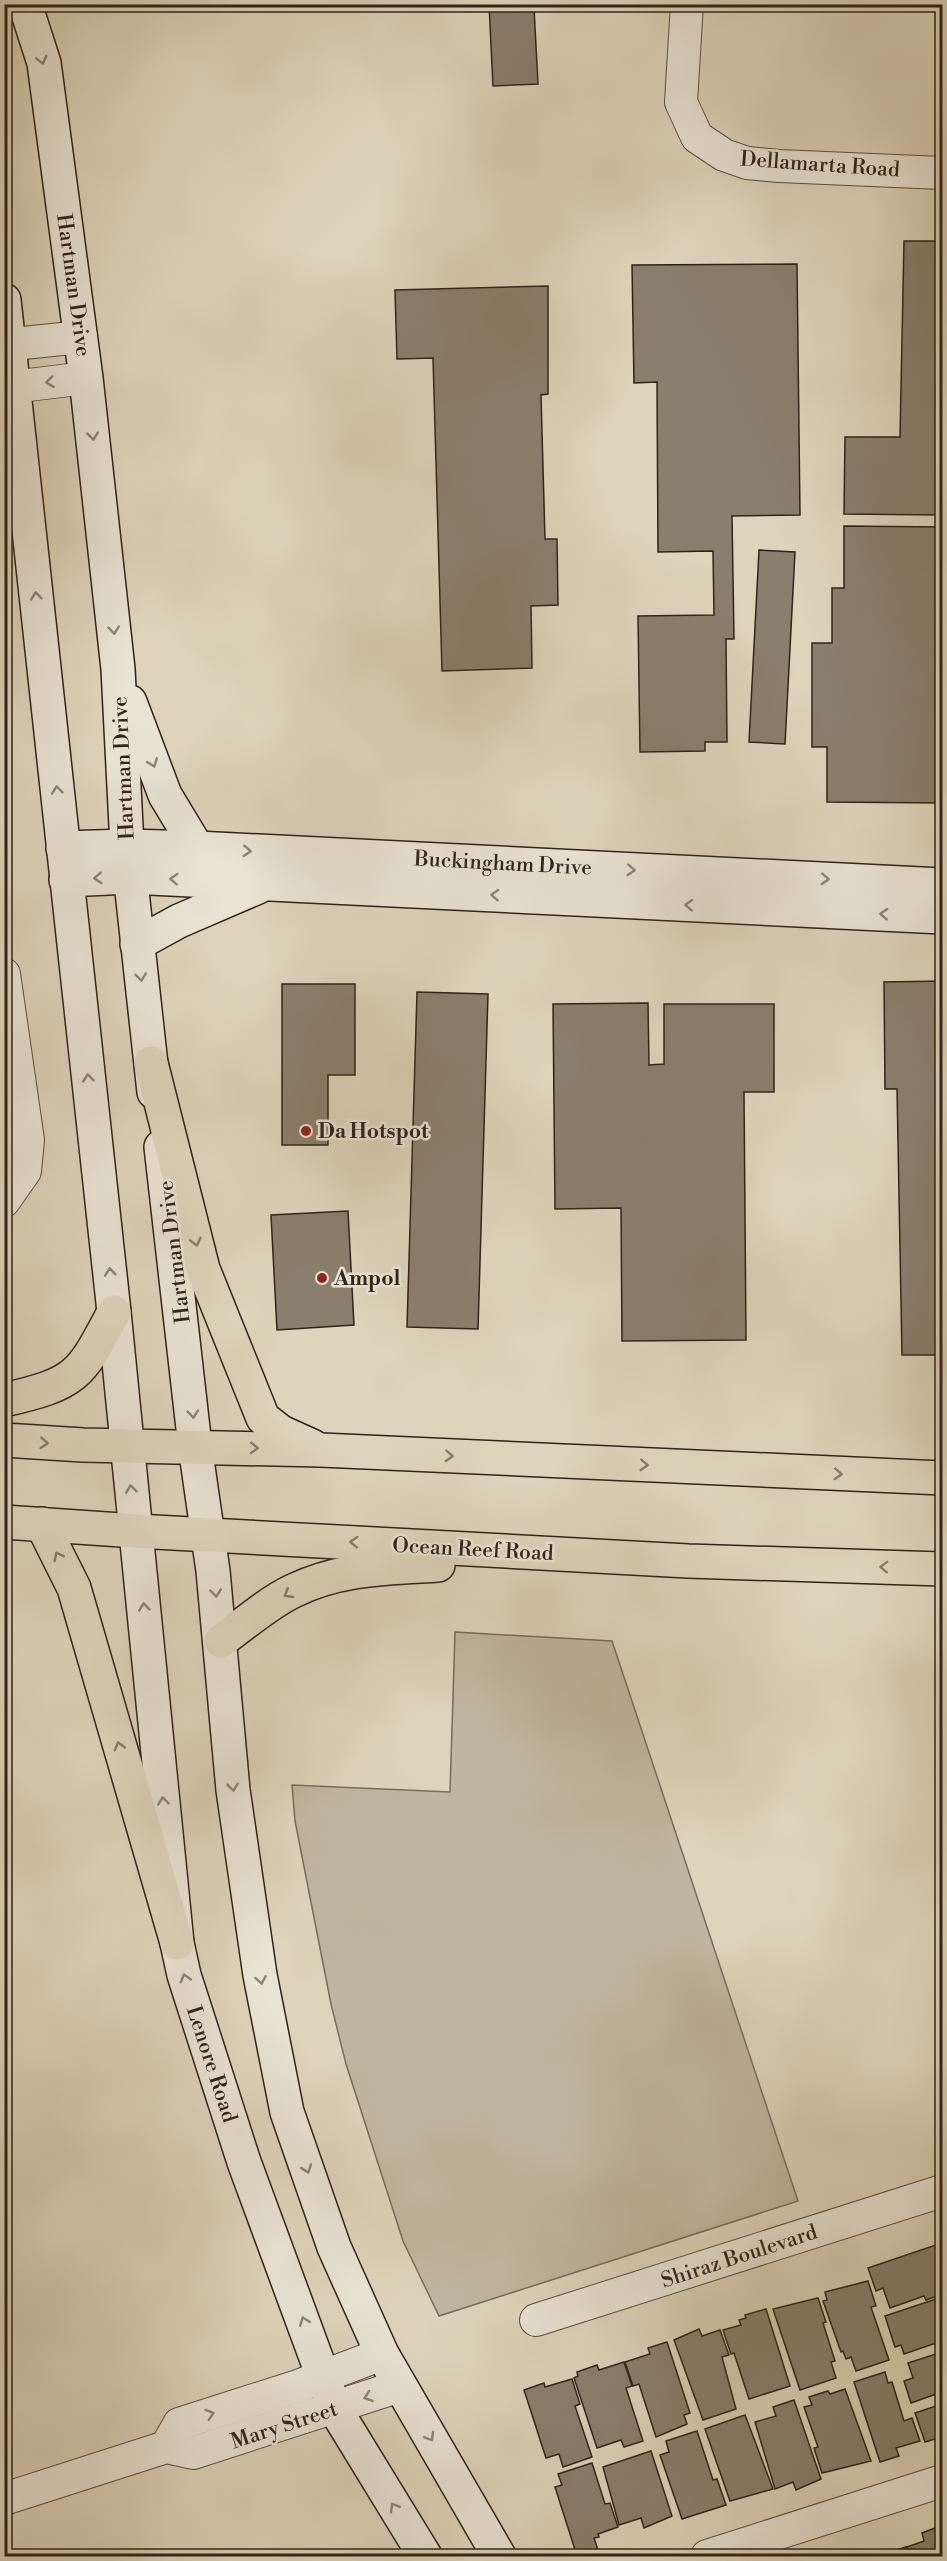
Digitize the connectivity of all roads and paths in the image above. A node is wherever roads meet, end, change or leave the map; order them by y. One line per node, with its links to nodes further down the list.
1 (25, 4): 5 (street, Hartman Drive, one-way to 5)
2 (687, 4): 3 (street, Dellamarta Road)
3 (942, 173)
4 (4, 300): 6 (street)
5 (81, 337): 6 (street); 7 (street, Hartman Drive)
6 (7, 345): 8 (street)
7 (86, 378): 8 (street, one-way to 8); 11 (street, Hartman Drive, one-way to 11)
8 (9, 388): 10 (street)
9 (4, 474): 10 (street)
10 (28, 521): 14 (street, one-way to 10)
11 (118, 669): 12 (street, one-way to 12); 13 (street, Hartman Drive)
12 (196, 848): 13 (street, Buckingham Drive); 16 (street, Buckingham Drive, one-way to 16)
13 (128, 861): 14 (street, Buckingham Drive); 15 (street, Buckingham Drive, one-way to 13); 18 (street, Hartman Drive)
14 (64, 864): 22 (street, one-way to 14)
15 (266, 884): 17 (street, Buckingham Drive, one-way to 15); 18 (street)
16 (942, 885)
17 (942, 917)
18 (137, 944): 20 (street, Hartman Drive, one-way to 20)
19 (4, 974): 21 (street)
20 (151, 1063): 26 (street, Hartman Drive, one-way to 26); 27 (main road, one-way to 27)
21 (4, 1201)
22 (114, 1312): 23 (main road); 25 (street)
23 (4, 1400)
24 (4, 1440): 25 (main road, one-way to 25)
25 (126, 1446): 26 (main road); 31 (street, one-way to 25)
26 (195, 1446): 27 (main road, one-way to 27); 32 (street, Hartman Drive)
27 (321, 1450): 28 (main road, one-way to 28)
28 (942, 1478)
29 (4, 1522): 30 (main road, Ocean Reef Road)
30 (42, 1524): 31 (main road, Ocean Reef Road); 36 (main road, one-way to 30)
31 (136, 1532): 32 (main road, Ocean Reef Road); 36 (street, Lenore Road, one-way to 31)
32 (209, 1535): 33 (main road, Ocean Reef Road, one-way to 32); 35 (street, one-way to 35)
33 (688, 1561): 34 (main road, Ocean Reef Road, one-way to 33); 35 (main road, one-way to 35)
34 (942, 1569)
35 (221, 1641): 39 (street, one-way to 39)
36 (177, 1943): 40 (street, Lenore Road, one-way to 36)
37 (942, 2191): 38 (street, Shiraz Boulevard)
38 (536, 2320)
39 (382, 2354): 40 (street, Mary Street); 41 (street)
40 (324, 2376): 42 (street, Lenore Road); 43 (street, Mary Street, one-way to 40)
41 (400, 2386): 42 (street, Mary Street, one-way to 42); 47 (street, one-way to 47)
42 (335, 2409): 43 (street, Mary Street); 46 (street, Lenore Road, one-way to 42)
43 (166, 2446): 45 (street)
44 (942, 2481): 48 (street)
45 (4, 2499)
46 (425, 2556)
47 (499, 2556)
48 (707, 2556)

